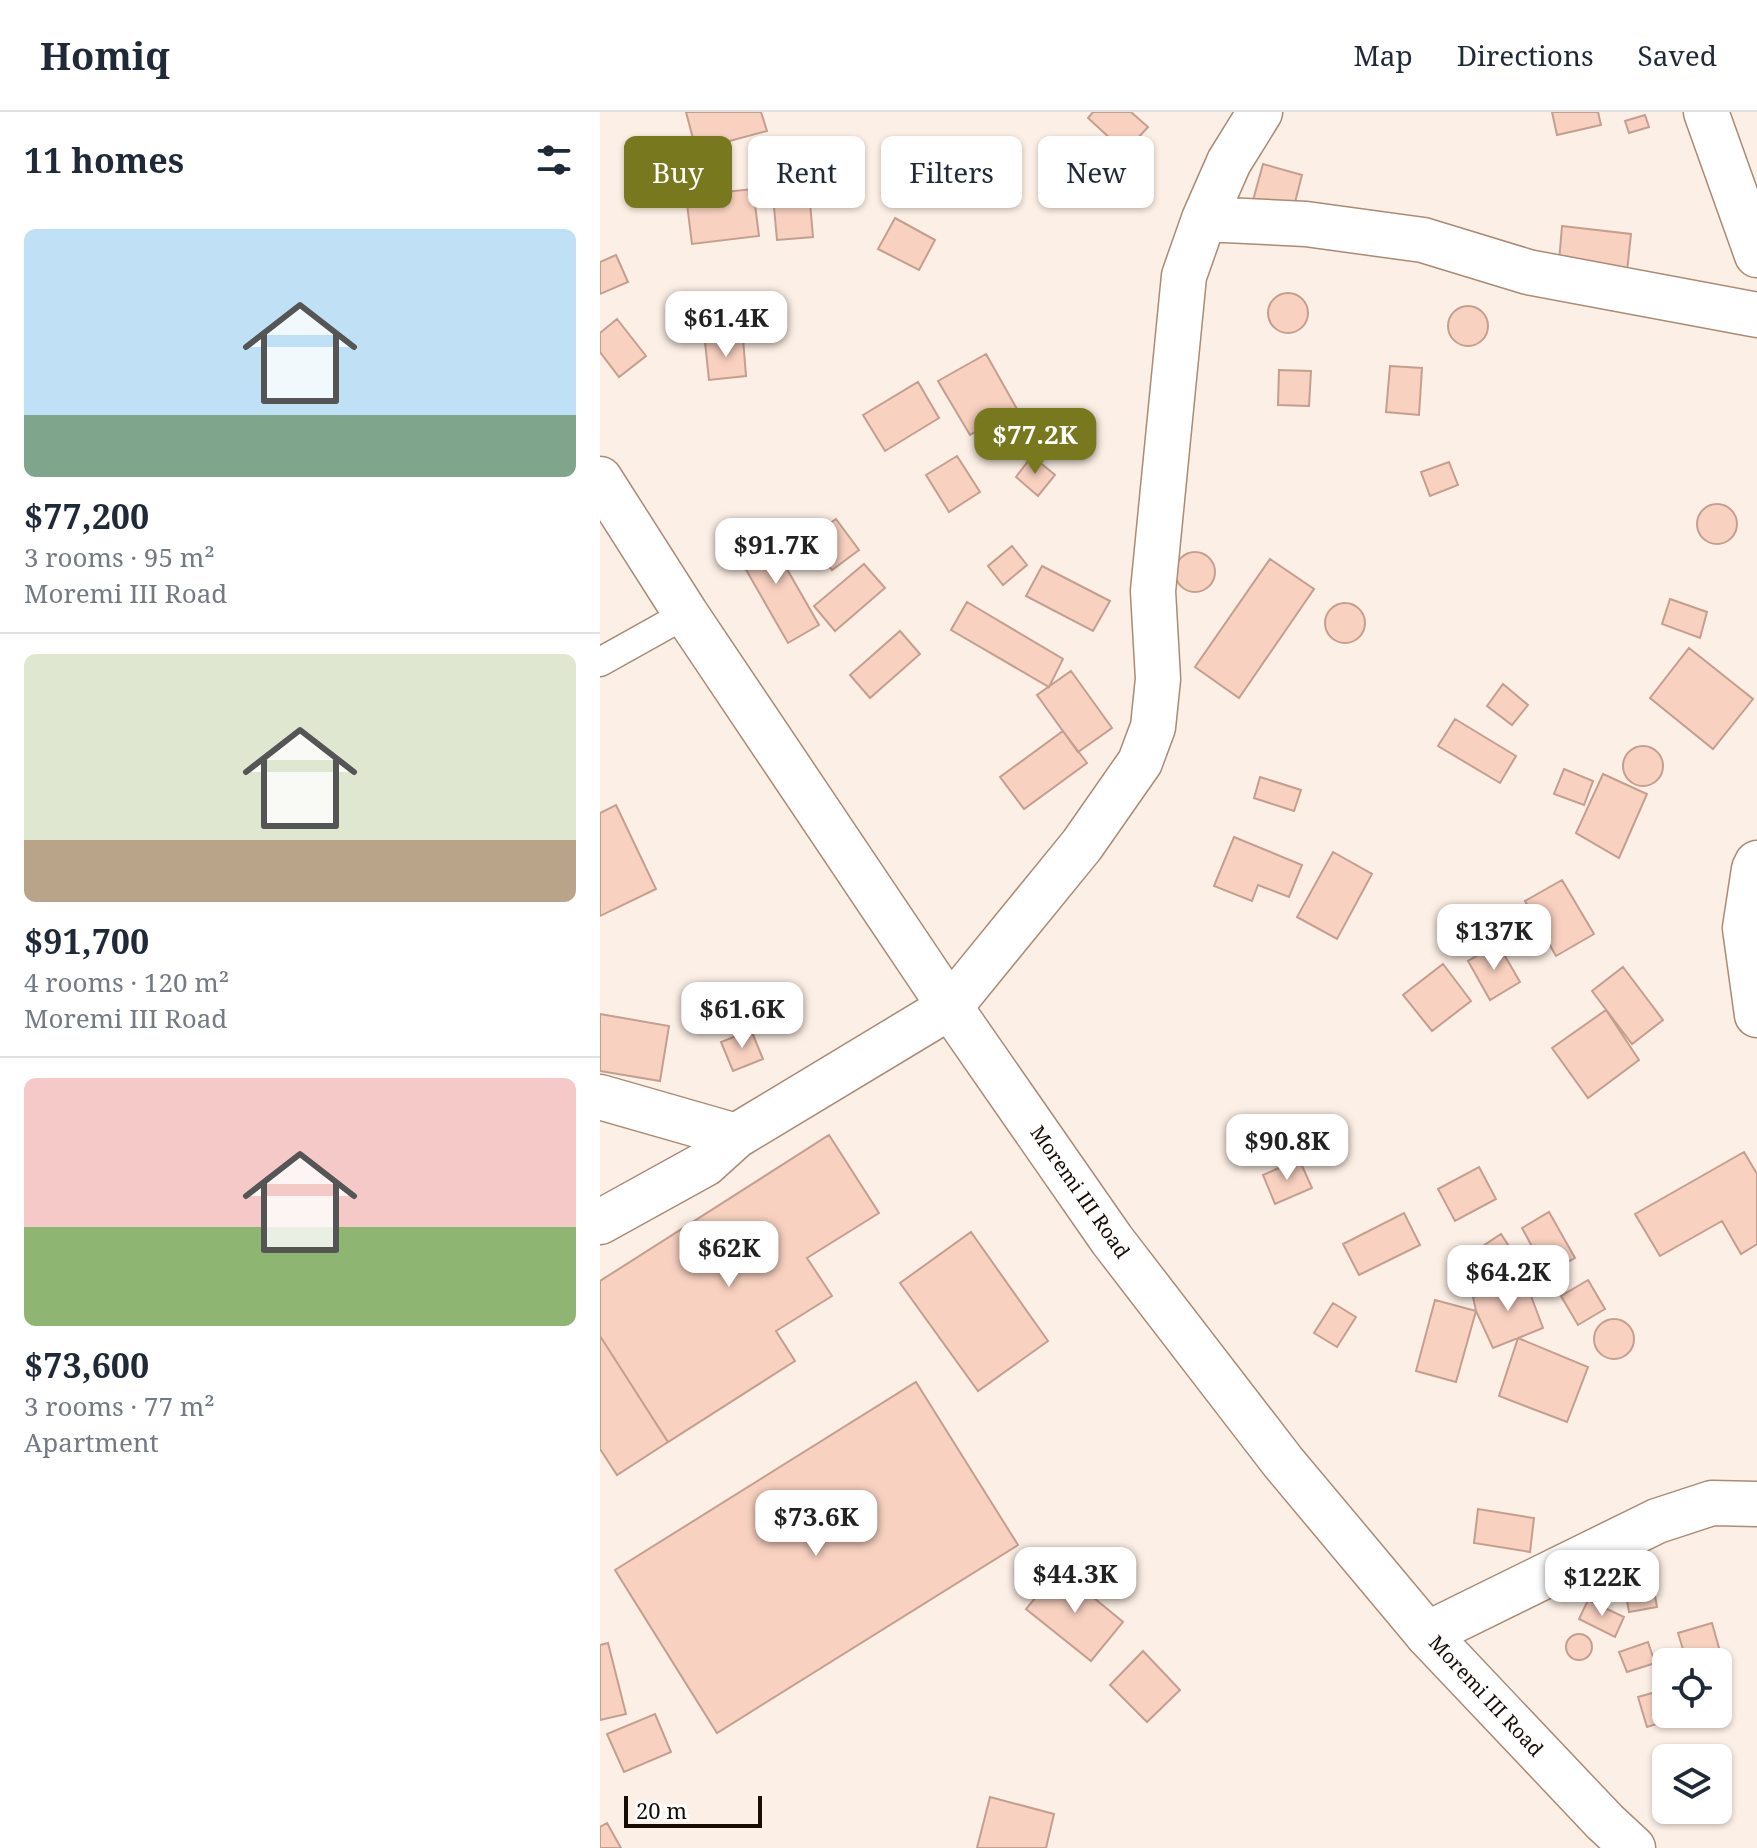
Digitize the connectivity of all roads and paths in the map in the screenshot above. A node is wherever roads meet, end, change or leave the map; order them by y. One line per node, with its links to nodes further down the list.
1 (1260, 112): 3 (street)
2 (1706, 112): 4 (street)
3 (1204, 219): 5 (street); 10 (street)
4 (1757, 255)
5 (1757, 315)
6 (600, 479): 7 (street, Moremi III Road)
7 (686, 614): 8 (lane); 10 (street, Moremi III Road)
8 (600, 662)
9 (1757, 863): 11 (street)
10 (950, 1007): 13 (street); 16 (street, Moremi III Road)
11 (1757, 1015)
12 (600, 1097): 13 (street)
13 (736, 1136): 14 (street)
14 (600, 1222)
15 (1757, 1504): 16 (street)
16 (1427, 1634): 17 (street, Moremi III Road)
17 (1633, 1848)

